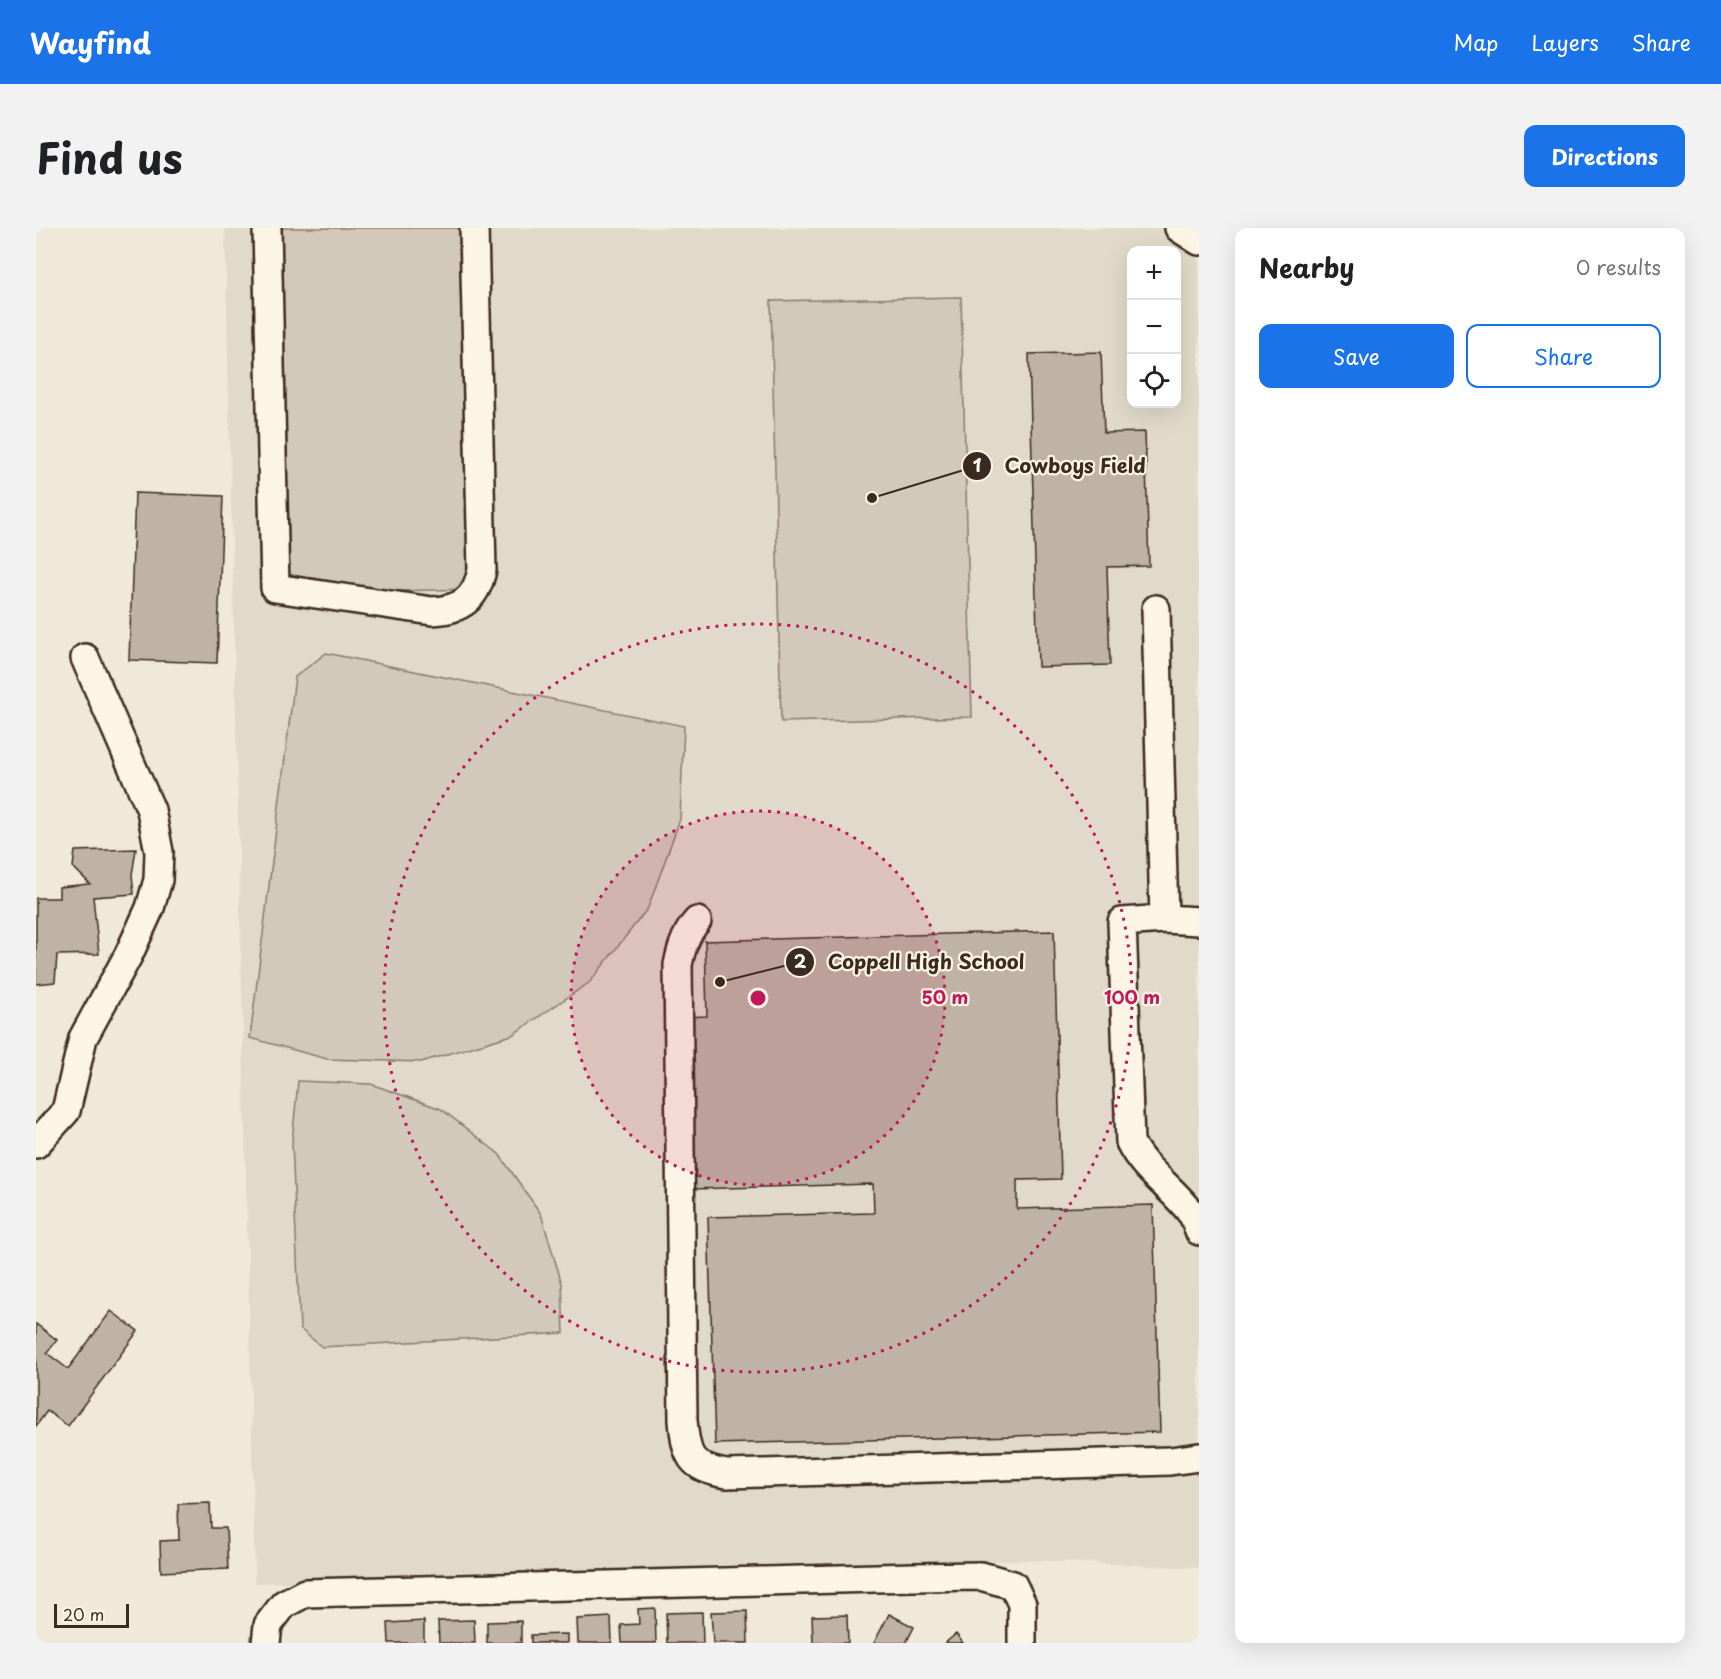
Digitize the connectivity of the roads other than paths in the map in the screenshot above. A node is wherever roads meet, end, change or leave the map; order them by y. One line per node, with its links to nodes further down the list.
1 (267, 228): 2 (street)
2 (474, 228)
3 (1179, 228): 4 (street)
4 (1199, 241)
5 (1156, 609): 7 (street)
6 (85, 658): 10 (street)
7 (1164, 919): 9 (street); 11 (street)
8 (697, 921): 12 (street)
9 (1199, 921)
10 (36, 1144)
11 (1199, 1231)
12 (1199, 1457)
13 (266, 1643): 14 (street)
14 (1022, 1643)

